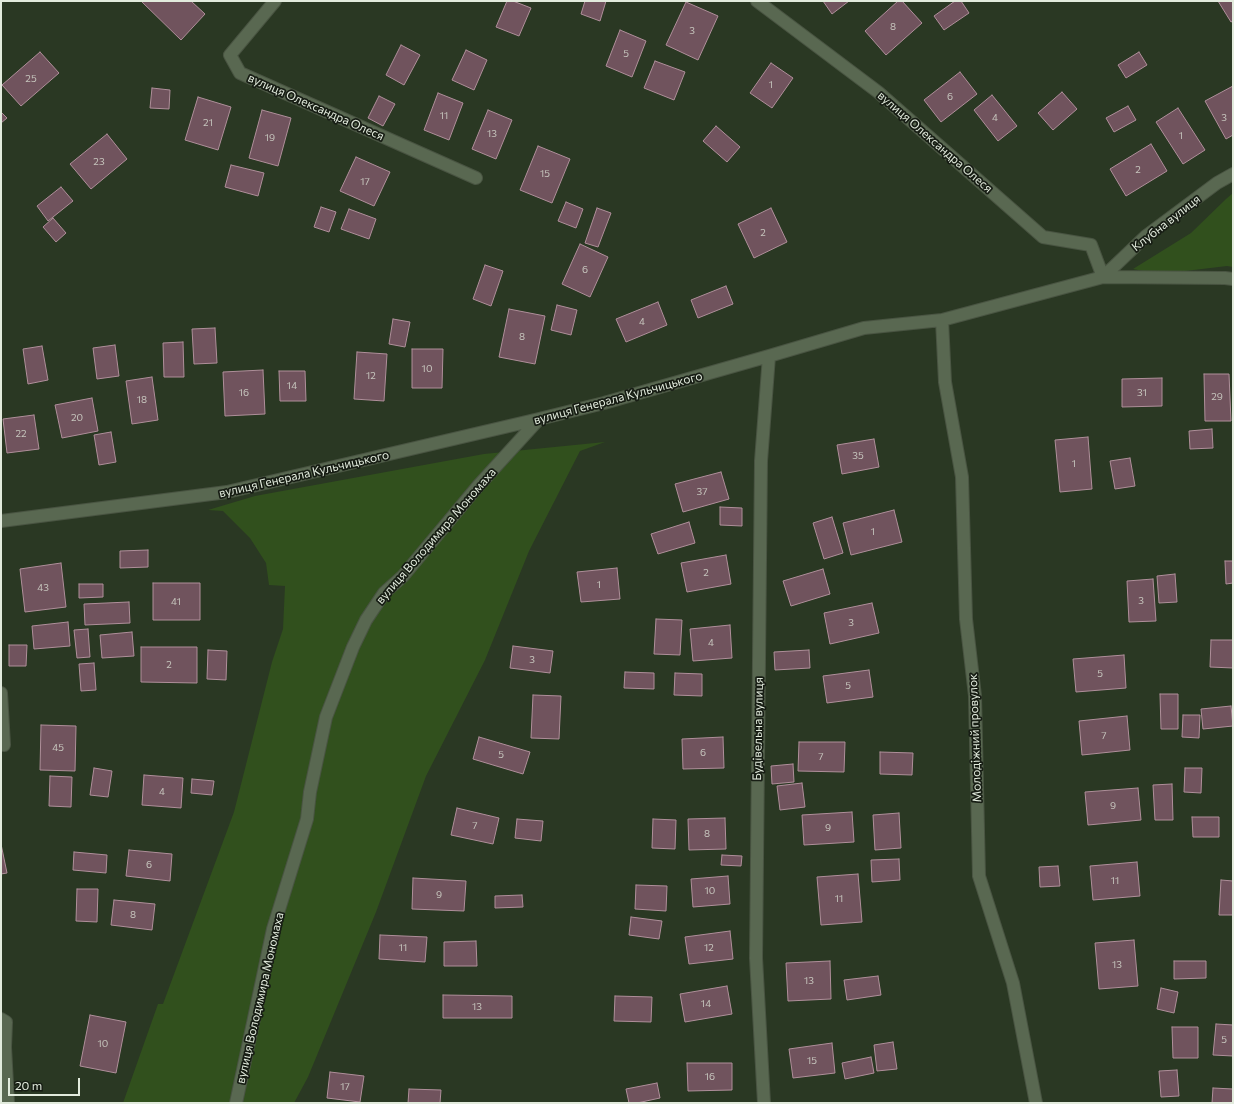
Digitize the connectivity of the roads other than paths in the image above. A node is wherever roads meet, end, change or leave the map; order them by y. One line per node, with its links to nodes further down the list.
1 (275, 1): 4 (street, вулиця Олександра Олеся)
2 (757, 1): 5 (street, вулиця Олександра Олеся)
3 (1233, 174): 5 (street, Клубна вулиця)
4 (476, 178)
5 (1103, 277): 6 (street, вулиця Генерала Кульчицького); 7 (street, вулиця Генерала Кульчицького)
6 (1233, 279)
7 (942, 320): 8 (street, вулиця Генерала Кульчицького); 17 (street, Молодіжний провулок)
8 (769, 356): 9 (street, вулиця Генерала Кульчицького); 16 (street, Будівельна вулиця)
9 (539, 419): 10 (street, вулиця Генерала Кульчицького); 15 (street, вулиця Володимира Мономаха)
10 (1, 522)
11 (1, 693): 12 (street)
12 (4, 746)
13 (1, 1019): 14 (street)
14 (8, 1103)
15 (236, 1103)
16 (764, 1103)
17 (1036, 1103)

